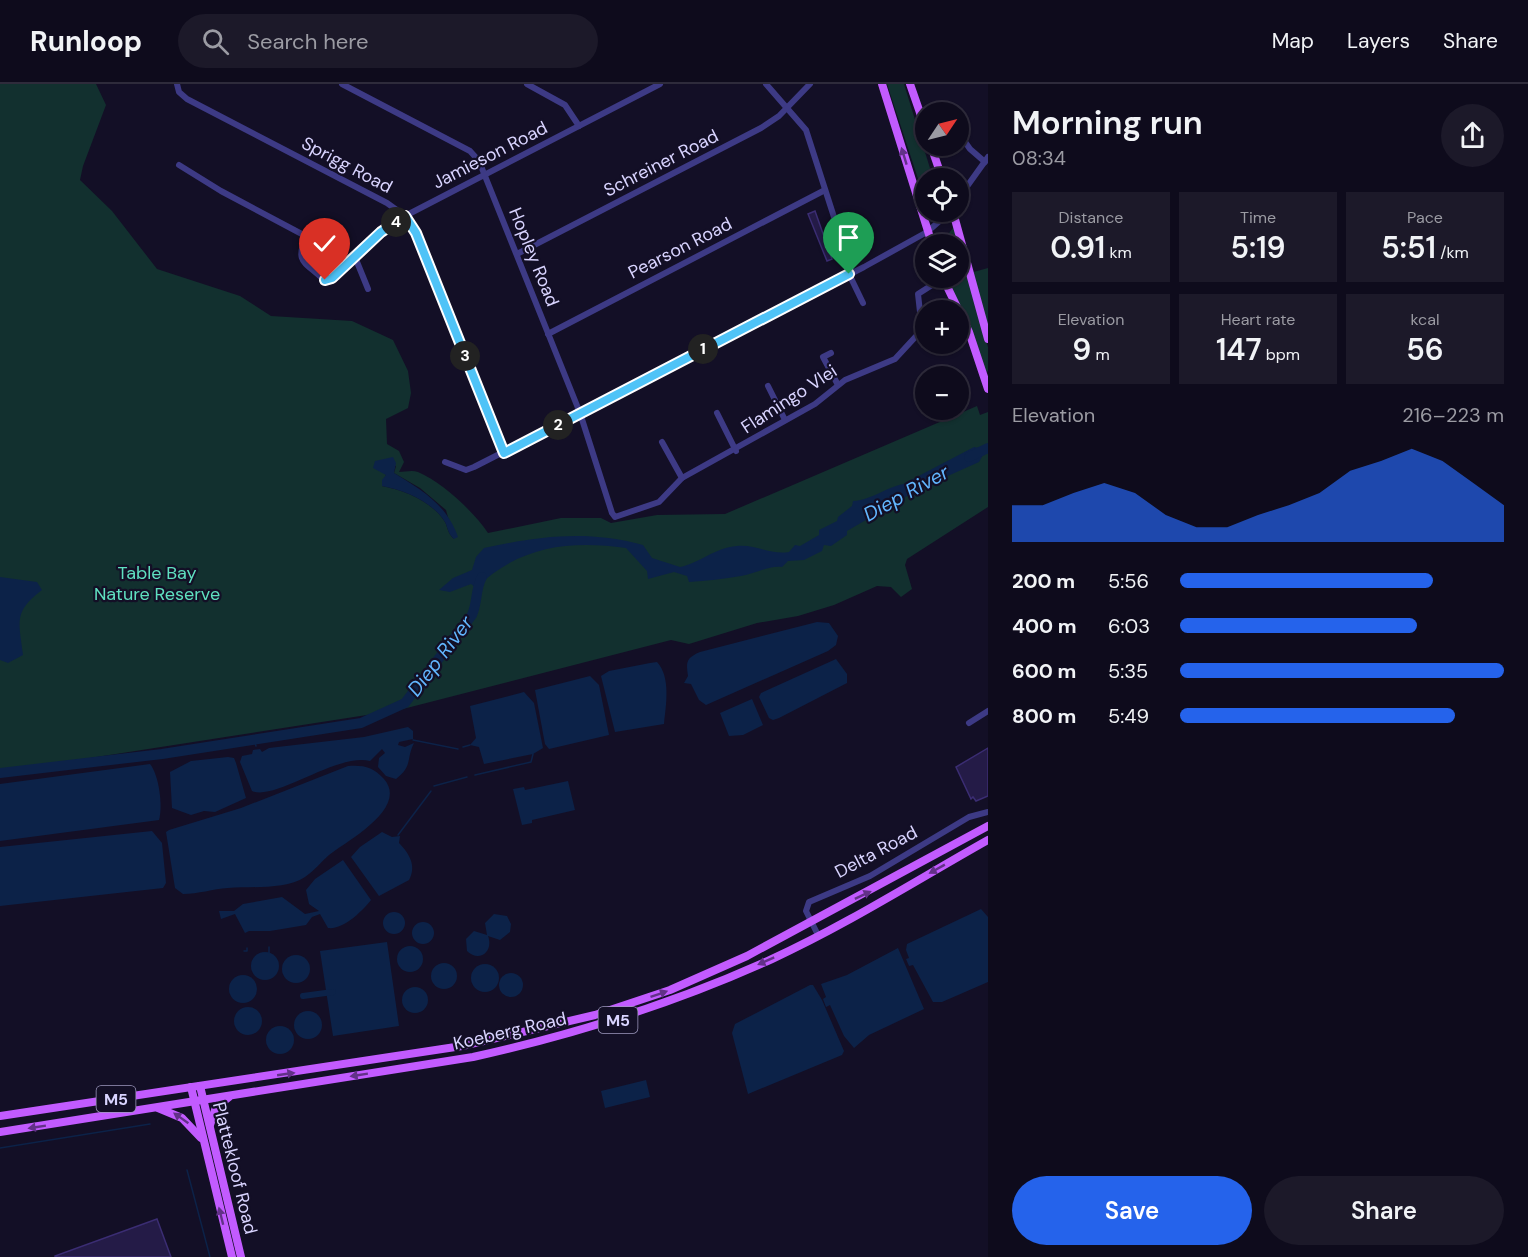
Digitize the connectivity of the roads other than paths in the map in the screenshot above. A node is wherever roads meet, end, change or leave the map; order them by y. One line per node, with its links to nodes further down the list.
1 (342, 84): 15 (street, Hopley Road)
2 (527, 84): 11 (street)
3 (660, 84): 11 (street, Jamieson Road)
4 (766, 84): 10 (street)
5 (810, 84): 10 (street, Schreiner Road)
6 (882, 84): 21 (main road, one-way to 6)
7 (910, 84): 9 (main road)
8 (177, 86): 18 (street, Sprigg Road)
9 (916, 102)
10 (788, 108): 17 (street); 23 (street, Schreiner Road)
11 (579, 126): 15 (street, Jamieson Road)
12 (969, 145): 14 (street)
13 (187, 159): 22 (street)
14 (986, 160): 16 (street)
15 (485, 174): 18 (street, Jamieson Road); 23 (street, Hopley Road)
16 (969, 184)
17 (825, 190): 26 (street); 31 (street, Pearson Road)
18 (405, 216): 24 (street, Jamieson Road); 42 (street, Sprigg Road)
19 (939, 222): 21 (street)
20 (954, 222): 32 (main road)
21 (927, 232): 26 (street)
22 (306, 236): 25 (street); 25 (street)
23 (516, 254): 31 (street, Hopley Road)
24 (354, 257): 25 (street, Jamieson Road); 29 (street)
25 (346, 266)
26 (850, 274): 30 (street); 38 (street)
27 (927, 288): 34 (street, Flamingo Vlei)
28 (948, 288): 36 (main road)
29 (368, 290)
30 (863, 303)
31 (548, 334): 38 (street, Hopley Road)
32 (988, 339)
33 (831, 353): 34 (street)
34 (838, 385): 39 (street, Flamingo Vlei)
35 (768, 386): 39 (street)
36 (988, 389)
37 (717, 412): 41 (street)
38 (580, 413): 42 (street); 45 (street, Hopley Road)
39 (785, 420): 41 (street, Flamingo Vlei)
40 (662, 442): 44 (street)
41 (736, 451): 44 (street, Flamingo Vlei)
42 (504, 453): 43 (street)
43 (445, 462)
44 (682, 478): 45 (street, Flamingo Vlei)
45 (612, 513)
46 (988, 711): 47 (street)
47 (969, 723)
48 (988, 812): 51 (street, Delta Road)
49 (988, 826): 51 (main road, Koeberg Road / M5, one-way to 49)
50 (988, 840): 52 (main road, Koeberg Road / M5, one-way to 52)
51 (811, 921): 52 (street); 53 (main road, Koeberg Road / M5, one-way to 51)
52 (818, 934): 54 (main road, Koeberg Road / M5, one-way to 54)
53 (195, 1086): 55 (main road, Plattekloof Road); 57 (main road, Koeberg Road / M5)
54 (241, 1093): 55 (main road, Koeberg Road / M5); 58 (main road)
55 (198, 1099): 56 (main road, Koeberg Road / M5); 58 (main road, Plattekloof Road); 60 (main road, Plattekloof Road)
56 (153, 1107): 59 (main road, Koeberg Road / M5, one-way to 59); 60 (main road, one-way to 56)
57 (0, 1116)
58 (210, 1130): 62 (main road, Plattekloof Road)
59 (0, 1132)
60 (202, 1139): 61 (main road, Plattekloof Road, one-way to 60)
61 (232, 1257)
62 (241, 1257)

